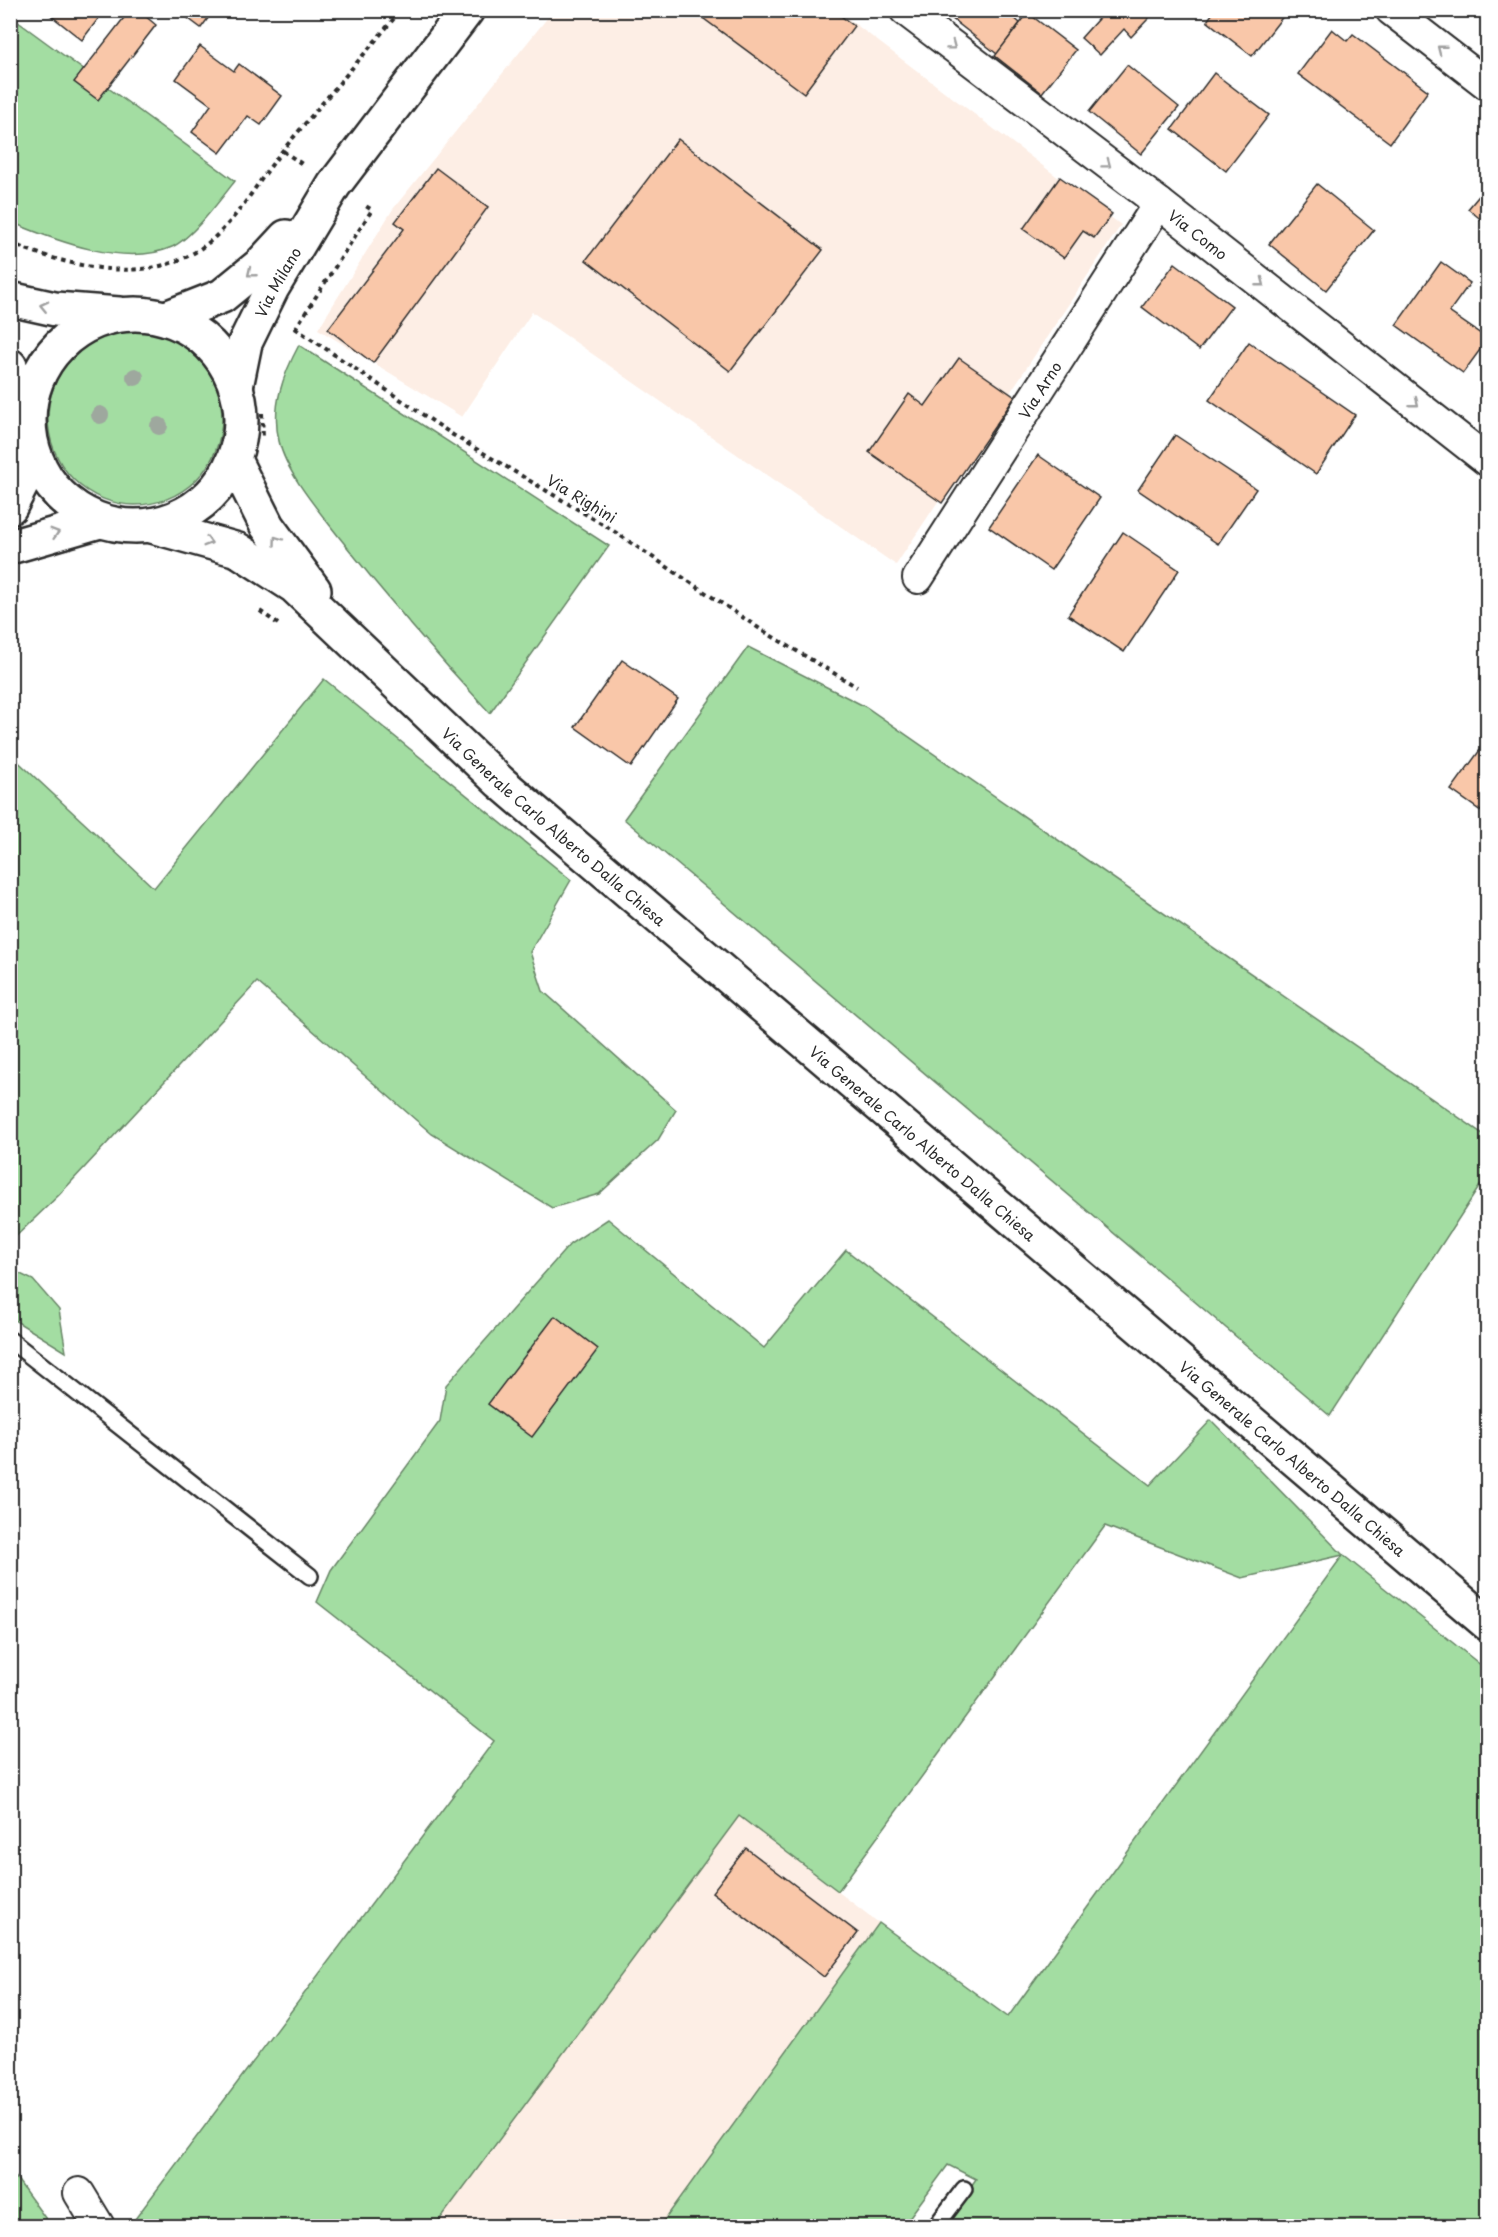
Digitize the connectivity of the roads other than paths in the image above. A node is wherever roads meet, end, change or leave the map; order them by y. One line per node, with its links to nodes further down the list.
1 (467, 10): 5 (street, Via Milano)
2 (905, 10): 6 (street, Via Como, one-way to 6)
3 (1391, 10): 4 (street, one-way to 3)
4 (1488, 85)
5 (334, 185): 9 (street, Via Milano, one-way to 9); 11 (street, Via Milano)
6 (1159, 203): 15 (street, Via Como, one-way to 15); 20 (street, Via Arno)
7 (10, 299): 8 (street, one-way to 7)
8 (120, 314): 9 (street); 12 (street)
9 (166, 318): 11 (street)
10 (10, 366): 12 (street)
11 (249, 396): 14 (street)
12 (28, 414): 13 (street)
13 (34, 458): 16 (street); 17 (street)
14 (234, 460): 18 (street); 21 (street, Via Generale Carlo Alberto Dalla Chiesa, one-way to 14)
15 (1488, 461)
16 (10, 507)
17 (100, 521): 18 (street); 19 (street, one-way to 17)
18 (152, 526): 21 (street, Via Generale Carlo Alberto Dalla Chiesa, one-way to 21)
19 (10, 547)
20 (918, 578)
21 (364, 652): 24 (street, Via Generale Carlo Alberto Dalla Chiesa)
22 (10, 1340): 23 (lane)
23 (310, 1576)
24 (1488, 1624)
25 (964, 2189): 28 (lane)
26 (80, 2193): 27 (street)
27 (99, 2226)
28 (936, 2226)

